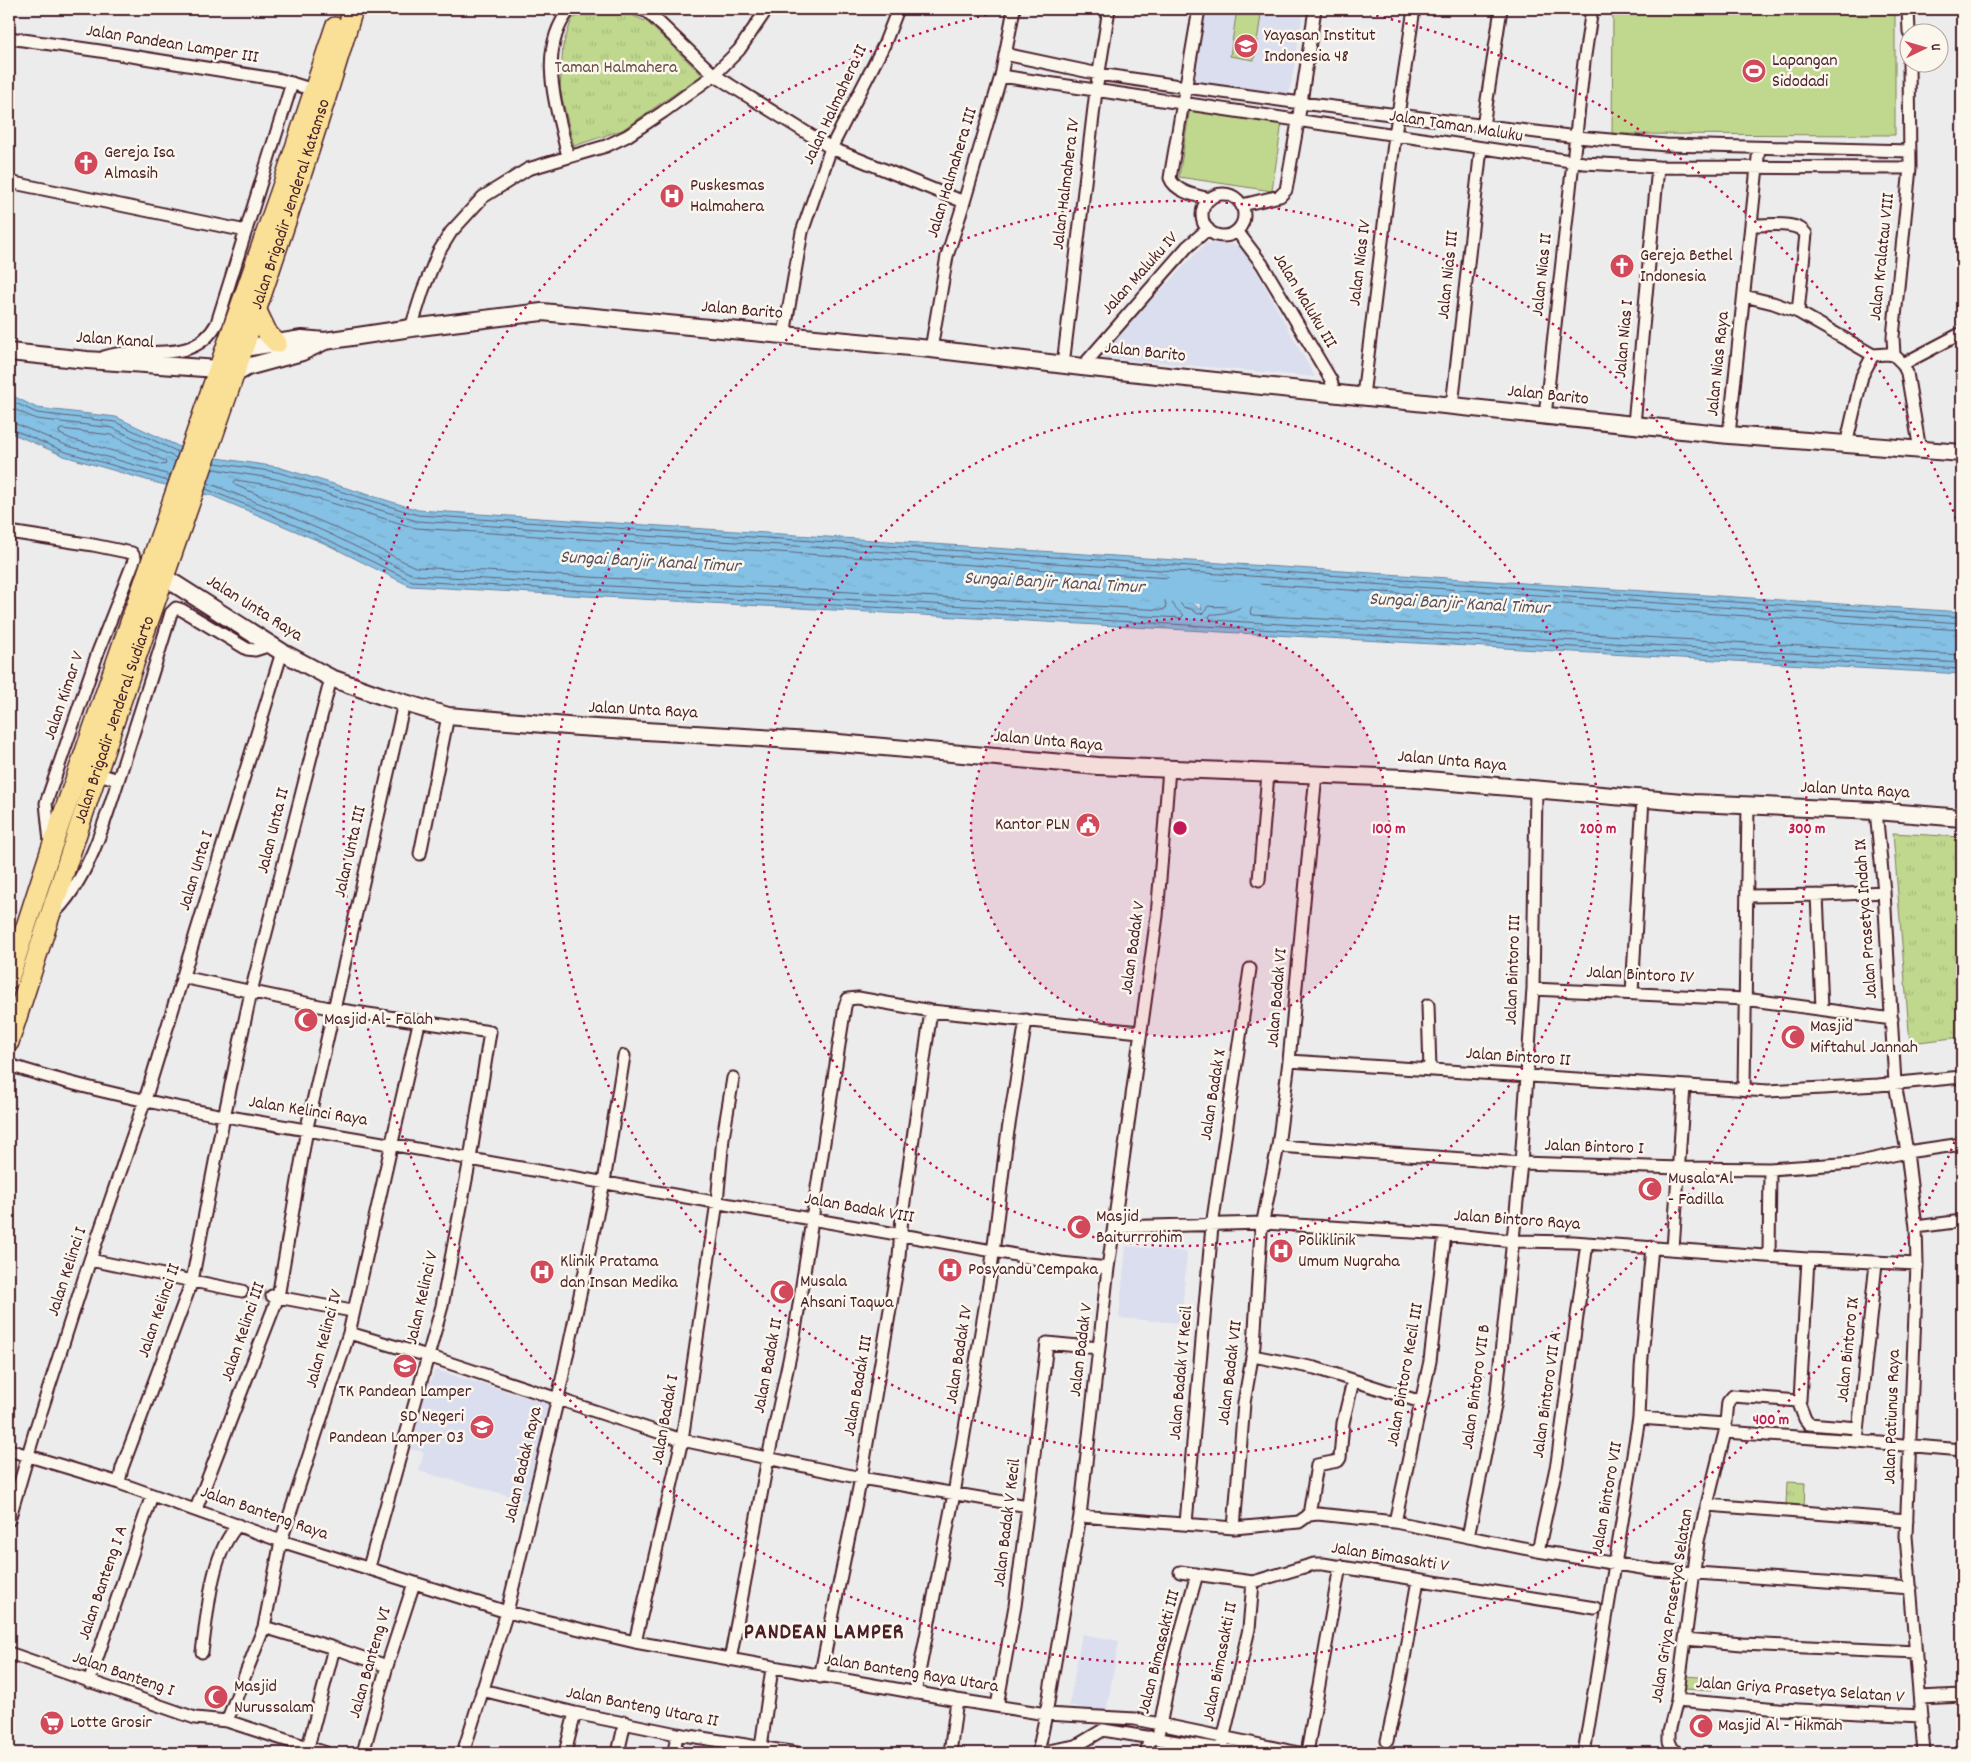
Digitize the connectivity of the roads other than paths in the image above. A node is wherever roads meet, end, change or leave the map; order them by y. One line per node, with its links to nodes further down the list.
1 (341, 9): 25 (main road)
2 (353, 9): 25 (main road, Jalan Brigadir Jenderal Katamso)
3 (570, 9): 37 (street)
4 (767, 9): 20 (street)
5 (898, 9): 33 (street, Jalan Halmahera II)
6 (1014, 9): 17 (street, Jalan Halmahera III)
7 (1109, 9): 19 (street, Jalan Halmahera IV)
8 (1199, 9): 23 (street)
9 (1315, 9): 26 (street)
10 (1414, 9): 28 (street, Jalan Nias IV)
11 (1501, 9): 30 (street)
12 (1592, 9): 32 (street, Jalan Nias II)
13 (1908, 9): 15 (street)
14 (645, 10): 20 (street)
15 (1909, 22)
16 (9, 38): 22 (street, Jalan Pandean Lamper III)
17 (1005, 54): 19 (street, Jalan Taman Maluku); 21 (street, Jalan Halmahera III)
18 (1909, 72): 36 (street, Jalan Kralatau VIII)
19 (1099, 74): 23 (street, Jalan Taman Maluku); 24 (street, Jalan Halmahera IV)
20 (714, 75): 33 (street); 37 (street)
21 (1001, 76): 24 (street, Jalan Taman Maluku); 44 (street, Jalan Halmahera III)
22 (292, 83): 25 (street, Jalan Pandean Lamper III); 48 (street)
23 (1186, 87): 26 (street, Jalan Taman Maluku); 27 (street)
24 (1096, 91): 27 (street, Jalan Taman Maluku); 64 (street, Jalan Halmahera IV)
25 (321, 92): 51 (main road, Jalan Brigadir Jenderal Katamso); 67 (main road, Jalan Brigadir Jenderal Katamso)
26 (1301, 103): 28 (street, Jalan Taman Maluku); 29 (street)
27 (1183, 104): 29 (street, Jalan Taman Maluku); 43 (street)
28 (1399, 114): 30 (street, Jalan Taman Maluku); 31 (street, Jalan Nias IV)
29 (1298, 122): 31 (street, Jalan Taman Maluku); 45 (street)
30 (1484, 126): 32 (street, Jalan Taman Maluku)
31 (1395, 135): 34 (street, Jalan Taman Maluku); 69 (street, Jalan Nias IV)
32 (1577, 137): 35 (street, Jalan Taman Maluku); 38 (street, Jalan Nias II)
33 (831, 148): 44 (street); 55 (street, Jalan Halmahera II)
34 (1480, 148): 38 (street, Jalan Taman Maluku); 71 (street, Jalan Nias III)
35 (1759, 148): 36 (street, Jalan Taman Maluku); 40 (street, Jalan Nias Raya)
36 (1910, 151): 41 (street, Jalan Kralatau VIII)
37 (568, 157): 53 (street)
38 (1574, 162): 39 (street, Jalan Taman Maluku); 72 (street, Jalan Nias II)
39 (1658, 167): 40 (street, Jalan Taman Maluku); 73 (street, Jalan Nias I)
40 (1757, 167): 41 (street, Jalan Taman Maluku); 46 (street, Jalan Nias Raya)
41 (1910, 168): 61 (street, Jalan Kralatau VIII)
42 (9, 182): 48 (street)
43 (1210, 199): 45 (street); 47 (street)
44 (964, 202): 59 (street, Jalan Halmahera III)
45 (1242, 205): 49 (street)
46 (1751, 226): 50 (street, Jalan Nias Raya); 52 (street)
47 (1208, 229): 49 (street); 66 (street, Jalan Maluku IV)
48 (246, 231): 63 (street)
49 (1237, 231): 68 (street, Jalan Maluku III)
50 (1744, 296): 52 (street); 74 (street, Jalan Nias Raya)
51 (256, 312): 57 (main road); 58 (main road, Jalan Brigadir Jenderal Katamso)
52 (1798, 312): 62 (street)
53 (411, 328): 55 (street, Jalan Barito); 56 (street, Jalan Barito)
54 (1962, 333): 65 (street)
55 (784, 335): 59 (street, Jalan Barito)
56 (325, 341): 57 (street); 67 (street)
57 (277, 343): 58 (street)
58 (244, 348): 67 (main road, Jalan Brigadir Jenderal Katamso)
59 (931, 349): 64 (street, Jalan Barito)
60 (9, 352): 63 (street, Jalan Kanal)
61 (1894, 355): 62 (street); 65 (street)
62 (1873, 356): 75 (street)
63 (87, 360): 67 (street, Jalan Kanal)
64 (1063, 364): 66 (street, Jalan Barito)
65 (1903, 364): 76 (street)
66 (1082, 367): 68 (street, Jalan Barito)
67 (226, 371): 70 (main road, Jalan Brigadir Jenderal Katamso)
68 (1334, 393): 69 (street, Jalan Barito)
69 (1363, 396): 71 (street, Jalan Barito)
70 (218, 398): 79 (main road, Jalan Brigadir Jenderal Sudiarto)
71 (1452, 406): 72 (street, Jalan Barito)
72 (1545, 416): 73 (street, Jalan Barito)
73 (1634, 424): 74 (street, Jalan Barito)
74 (1729, 435): 75 (street, Jalan Barito)
75 (1846, 445): 76 (street, Jalan Barito)
76 (1920, 450): 77 (street, Jalan Barito)
77 (1962, 453)
78 (9, 532): 95 (street, Jalan Kimar V)
79 (169, 540): 80 (main road, Jalan Brigadir Jenderal Sudiarto); 95 (main road, Jalan Brigadir Jenderal Sudiarto)
80 (164, 577): 81 (street, Jalan Unta Raya); 86 (main road, Jalan Brigadir Jenderal Sudiarto)
81 (277, 648): 82 (street, Jalan Unta Raya); 89 (street); 103 (street, Jalan Unta I)
82 (331, 678): 83 (street, Jalan Unta Raya); 106 (street, Jalan Unta II)
83 (404, 703): 84 (street, Jalan Unta Raya); 110 (street, Jalan Unta III)
84 (448, 716): 85 (street, Jalan Unta Raya); 96 (street)
85 (1169, 770): 87 (street, Jalan Unta Raya); 117 (street, Jalan Badak V)
86 (96, 773): 89 (street); 101 (main road, Jalan Brigadir Jenderal Sudiarto)
87 (1268, 774): 88 (street, Jalan Unta Raya); 97 (street)
88 (1316, 774): 90 (street, Jalan Unta Raya); 120 (street, Jalan Badak VI)
89 (118, 780): 101 (street)
90 (1536, 790): 91 (street, Jalan Unta Raya); 105 (street, Jalan Bintoro III)
91 (1643, 798): 92 (street, Jalan Unta Raya); 107 (street)
92 (1748, 805): 93 (street, Jalan Unta Raya); 100 (street)
93 (1876, 811): 94 (street, Jalan Unta Raya); 98 (street, Jalan Prasetya Indah IX)
94 (1962, 818)
95 (51, 849): 104 (main road, Jalan Brigadir Jenderal Sudiarto)
96 (420, 854)
97 (1259, 880)
98 (1884, 892): 99 (street); 113 (street, Jalan Prasetya Indah IX)
99 (1817, 895): 100 (street); 111 (street)
100 (1747, 896): 108 (street)
101 (47, 920): 114 (main road, Jalan Brigadir Jenderal Sudiarto)
102 (1250, 969): 145 (street, Jalan Badak X)
103 (182, 977): 106 (street); 129 (street, Jalan Unta I)
104 (9, 979)
105 (1532, 989): 107 (street, Jalan Bintoro IV); 123 (street, Jalan Bintoro III)
106 (251, 992): 110 (street); 130 (street, Jalan Unta II)
107 (1632, 993): 108 (street, Jalan Bintoro IV)
108 (1745, 999): 111 (street, Jalan Bintoro IV); 128 (street)
109 (1428, 1005): 122 (street)
110 (334, 1008): 116 (street); 131 (street, Jalan Unta III)
111 (1822, 1008): 113 (street, Jalan Bintoro IV)
112 (931, 1010): 115 (street); 142 (street, Jalan Badak II); 149 (street, Jalan Badak III)
113 (1892, 1019): 126 (street, Jalan Prasetya Indah IX)
114 (12, 1020): 118 (main road, Jalan Brigadir Jenderal Sudiarto)
115 (1026, 1020): 117 (street); 154 (street, Jalan Badak IV)
116 (418, 1023): 132 (street, Jalan Kelinci IV); 136 (street, Jalan Kelinci V)
117 (1140, 1032): 146 (street, Jalan Badak V)
118 (9, 1042)
119 (624, 1056): 140 (street)
120 (1289, 1060): 122 (street, Jalan Bintoro II); 134 (street, Jalan Badak VI)
121 (9, 1065): 129 (street, Jalan Kelinci Raya)
122 (1430, 1070): 123 (street, Jalan Bintoro II)
123 (1527, 1076): 127 (street, Jalan Bintoro II); 137 (street, Jalan Bintoro III)
124 (1962, 1077): 126 (street, Jalan Bintoro II)
125 (733, 1078): 141 (street, Jalan Badak I)
126 (1895, 1083): 128 (street, Jalan Bintoro II); 135 (street, Jalan Patiunus Raya)
127 (1684, 1086): 128 (street, Jalan Bintoro II); 138 (street)
128 (1744, 1089)
129 (145, 1100): 130 (street, Jalan Kelinci Raya); 157 (street, Jalan Kelinci I)
130 (225, 1116): 131 (street, Jalan Kelinci Raya); 161 (street, Jalan Kelinci II)
131 (307, 1130): 132 (street, Jalan Kelinci Raya); 163 (street, Jalan Kelinci III)
132 (390, 1143): 136 (street, Jalan Kelinci Raya); 164 (street, Jalan Kelinci IV)
133 (1962, 1144): 135 (street, Jalan Bintoro I)
134 (1278, 1146): 137 (street, Jalan Bintoro I); 144 (street, Jalan Badak VI)
135 (1907, 1152): 139 (street, Jalan Bintoro I); 147 (street, Jalan Patiunus Raya)
136 (470, 1159): 140 (street, Jalan Kelinci Raya); 167 (street, Jalan Kelinci V)
137 (1521, 1163): 138 (street, Jalan Bintoro I); 150 (street, Jalan Bintoro III)
138 (1680, 1168): 139 (street, Jalan Bintoro I); 153 (street)
139 (1770, 1169): 155 (street)
140 (604, 1182): 141 (street, Jalan Badak VIII); 170 (street, Jalan Badak Raya)
141 (717, 1202): 142 (street, Jalan Badak VIII); 176 (street, Jalan Badak I)
142 (812, 1219): 149 (street, Jalan Badak VIII); 182 (street, Jalan Badak II)
143 (1962, 1222): 147 (street)
144 (1262, 1223): 145 (street, Jalan Bintoro Raya); 148 (street, Jalan Bintoro Raya); 168 (street, Jalan Badak VII)
145 (1212, 1226): 146 (street, Jalan Bintoro Raya); 195 (street, Jalan Badak VI Kecil)
146 (1115, 1227): 160 (street, Jalan Badak V)
147 (1916, 1227): 159 (street, Jalan Patiunus Raya)
148 (1445, 1234): 150 (street, Jalan Bintoro Raya); 172 (street, Jalan Bintoro Kecil III)
149 (902, 1235): 154 (street, Jalan Badak VIII); 183 (street, Jalan Badak III)
150 (1514, 1241): 151 (street, Jalan Bintoro Raya); 198 (street, Jalan Bintoro VII B)
151 (1587, 1243): 152 (street, Jalan Bintoro Raya); 200 (street, Jalan Bintoro VII A)
152 (1652, 1247): 153 (street, Jalan Bintoro Raya); 173 (street, Jalan Bintoro VII)
153 (1673, 1249): 155 (street, Jalan Bintoro Raya)
154 (993, 1251): 160 (street, Jalan Badak VIII); 185 (street, Jalan Badak IV)
155 (1769, 1256): 156 (street, Jalan Bintoro Raya)
156 (1808, 1259): 158 (street, Jalan Bintoro Raya); 171 (street)
157 (90, 1260): 161 (street); 181 (street, Jalan Kelinci I)
158 (1876, 1263): 159 (street, Jalan Bintoro Raya); 175 (street, Jalan Bintoro IX)
159 (1917, 1264): 178 (street, Jalan Patiunus Raya)
160 (1108, 1268): 166 (street, Jalan Badak V)
161 (192, 1281): 162 (street); 184 (street, Jalan Kelinci II)
162 (242, 1291)
163 (275, 1296): 164 (street); 189 (street, Jalan Kelinci III)
164 (352, 1312): 165 (street, Jalan Kelinci IV)
165 (349, 1333): 167 (street); 199 (street, Jalan Kelinci IV)
166 (1099, 1348): 188 (street, Jalan Badak V Kecil); 191 (street, Jalan Badak V)
167 (428, 1356): 170 (street); 203 (street, Jalan Kelinci V)
168 (1253, 1356): 169 (street); 197 (street, Jalan Badak VII)
169 (1353, 1381): 172 (street); 190 (street)
170 (558, 1398): 176 (street); 212 (street, Jalan Badak Raya)
171 (1798, 1401): 174 (street, Jalan Griya Prasetya Selatan); 175 (street)
172 (1421, 1402): 194 (street, Jalan Bintoro Kecil III)
173 (1639, 1418): 174 (street); 201 (street, Jalan Bintoro VII)
174 (1725, 1428): 177 (street); 187 (street, Jalan Griya Prasetya Selatan)
175 (1858, 1428): 177 (street, Jalan Bintoro IX)
176 (682, 1440): 182 (street); 215 (street, Jalan Badak I)
177 (1857, 1441): 178 (street)
178 (1908, 1446): 180 (street); 193 (street, Jalan Patiunus Raya)
179 (9, 1450): 181 (street, Jalan Banteng Raya)
180 (1962, 1450)
181 (29, 1456): 184 (street, Jalan Banteng Raya); 192 (street, Jalan Kelinci I)
182 (768, 1458): 183 (street); 220 (street, Jalan Badak II)
183 (861, 1478): 185 (street); 223 (street, Jalan Badak III)
184 (119, 1483): 186 (street, Jalan Banteng Raya)
185 (954, 1494): 188 (street); 226 (street, Jalan Badak IV)
186 (152, 1495): 189 (street, Jalan Banteng Raya); 224 (street, Jalan Banteng I A)
187 (1707, 1504): 193 (street); 206 (street, Jalan Griya Prasetya Selatan)
188 (1028, 1506): 231 (street, Jalan Badak V Kecil)
189 (196, 1510): 196 (street, Jalan Banteng Raya)
190 (1309, 1515): 194 (street); 197 (street)
191 (1080, 1516): 195 (street); 233 (street, Jalan Badak V)
192 (9, 1520)
193 (1907, 1520): 210 (street, Jalan Patiunus Raya)
194 (1395, 1522): 198 (street)
195 (1186, 1524): 197 (street)
196 (238, 1525): 199 (street, Jalan Banteng Raya); 217 (street)
197 (1234, 1528)
198 (1468, 1537): 200 (street)
199 (281, 1540): 203 (street, Jalan Banteng Raya); 213 (street, Jalan Kelinci IV)
200 (1538, 1551): 201 (street)
201 (1614, 1562): 206 (street); 257 (street, Jalan Bintoro VII)
202 (1340, 1566): 207 (street, Jalan Bimasakti V); 208 (street, Jalan Bimasakti V); 256 (street)
203 (368, 1567): 209 (street, Jalan Banteng Raya)
204 (1180, 1572): 205 (street, Jalan Bimasakti V)
205 (1197, 1574): 208 (street, Jalan Bimasakti V); 237 (street, Jalan Bimasakti III)
206 (1694, 1574): 210 (street); 214 (street, Jalan Griya Prasetya Selatan)
207 (1418, 1580): 211 (street, Jalan Bimasakti V); 240 (street)
208 (1253, 1582): 242 (street, Jalan Bimasakti II)
209 (414, 1583): 212 (street, Jalan Banteng Raya); 221 (street, Jalan Banteng VI)
210 (1911, 1588): 218 (street, Jalan Patiunus Raya)
211 (1595, 1608)
212 (507, 1612): 215 (street, Jalan Banteng Raya Utara); 225 (street, Jalan Badak Raya)
213 (264, 1627): 216 (street); 235 (street, Jalan Kelinci IV)
214 (1685, 1639): 218 (street); 230 (street, Jalan Griya Prasetya Selatan)
215 (635, 1642): 220 (street, Jalan Banteng Raya Utara)
216 (334, 1648): 221 (street); 241 (street)
217 (202, 1652)
218 (1916, 1652): 228 (street, Jalan Patiunus Raya)
219 (9, 1653): 224 (street, Jalan Banteng I)
220 (730, 1660): 222 (street, Jalan Banteng Raya Utara)
221 (387, 1666): 245 (street, Jalan Banteng VI)
222 (772, 1668): 223 (street, Jalan Banteng Raya Utara); 243 (street)
223 (820, 1677): 226 (street, Jalan Banteng Raya Utara)
224 (89, 1682): 235 (street, Jalan Banteng I)
225 (482, 1690): 232 (street, Jalan Banteng Utara II); 246 (street, Jalan Badak Raya)
226 (915, 1693): 229 (street, Jalan Banteng Raya Utara)
227 (1962, 1695): 228 (street)
228 (1920, 1697): 234 (street, Jalan Patiunus Raya)
229 (957, 1700): 231 (street, Jalan Banteng Raya Utara); 251 (street)
230 (1677, 1700): 234 (street, Jalan Griya Prasetya Selatan V); 258 (street, Jalan Griya Prasetya Selatan)
231 (997, 1706): 233 (street, Jalan Banteng Raya Utara)
232 (575, 1713): 236 (street, Jalan Banteng Utara II); 247 (street)
233 (1046, 1714): 237 (street, Jalan Banteng Raya Utara); 252 (street, Jalan Badak V)
234 (1921, 1716): 259 (street, Jalan Patiunus Raya)
235 (228, 1721): 241 (street, Jalan Banteng I)
236 (624, 1722): 238 (street, Jalan Banteng Utara II); 248 (street)
237 (1160, 1725): 239 (street, Jalan Bimasakti III); 242 (street, Jalan Banteng Raya Utara)
238 (677, 1734): 243 (street, Jalan Banteng Utara II); 249 (street)
239 (1154, 1737): 242 (street); 252 (street); 253 (street, Jalan Bimasakti III)
240 (1386, 1741)
241 (308, 1747): 244 (street, Jalan Banteng I)
242 (1222, 1747): 254 (street); 255 (street)
243 (761, 1748): 250 (street, Jalan Banteng Utara II)
244 (326, 1753)
245 (363, 1753)
246 (463, 1753)
247 (565, 1753)
248 (618, 1753)
249 (674, 1753)
250 (796, 1753)
251 (950, 1753)
252 (1038, 1753)
253 (1146, 1753)
254 (1245, 1753)
255 (1299, 1753)
256 (1307, 1753)
257 (1584, 1753)
258 (1680, 1753)
259 (1924, 1753)

